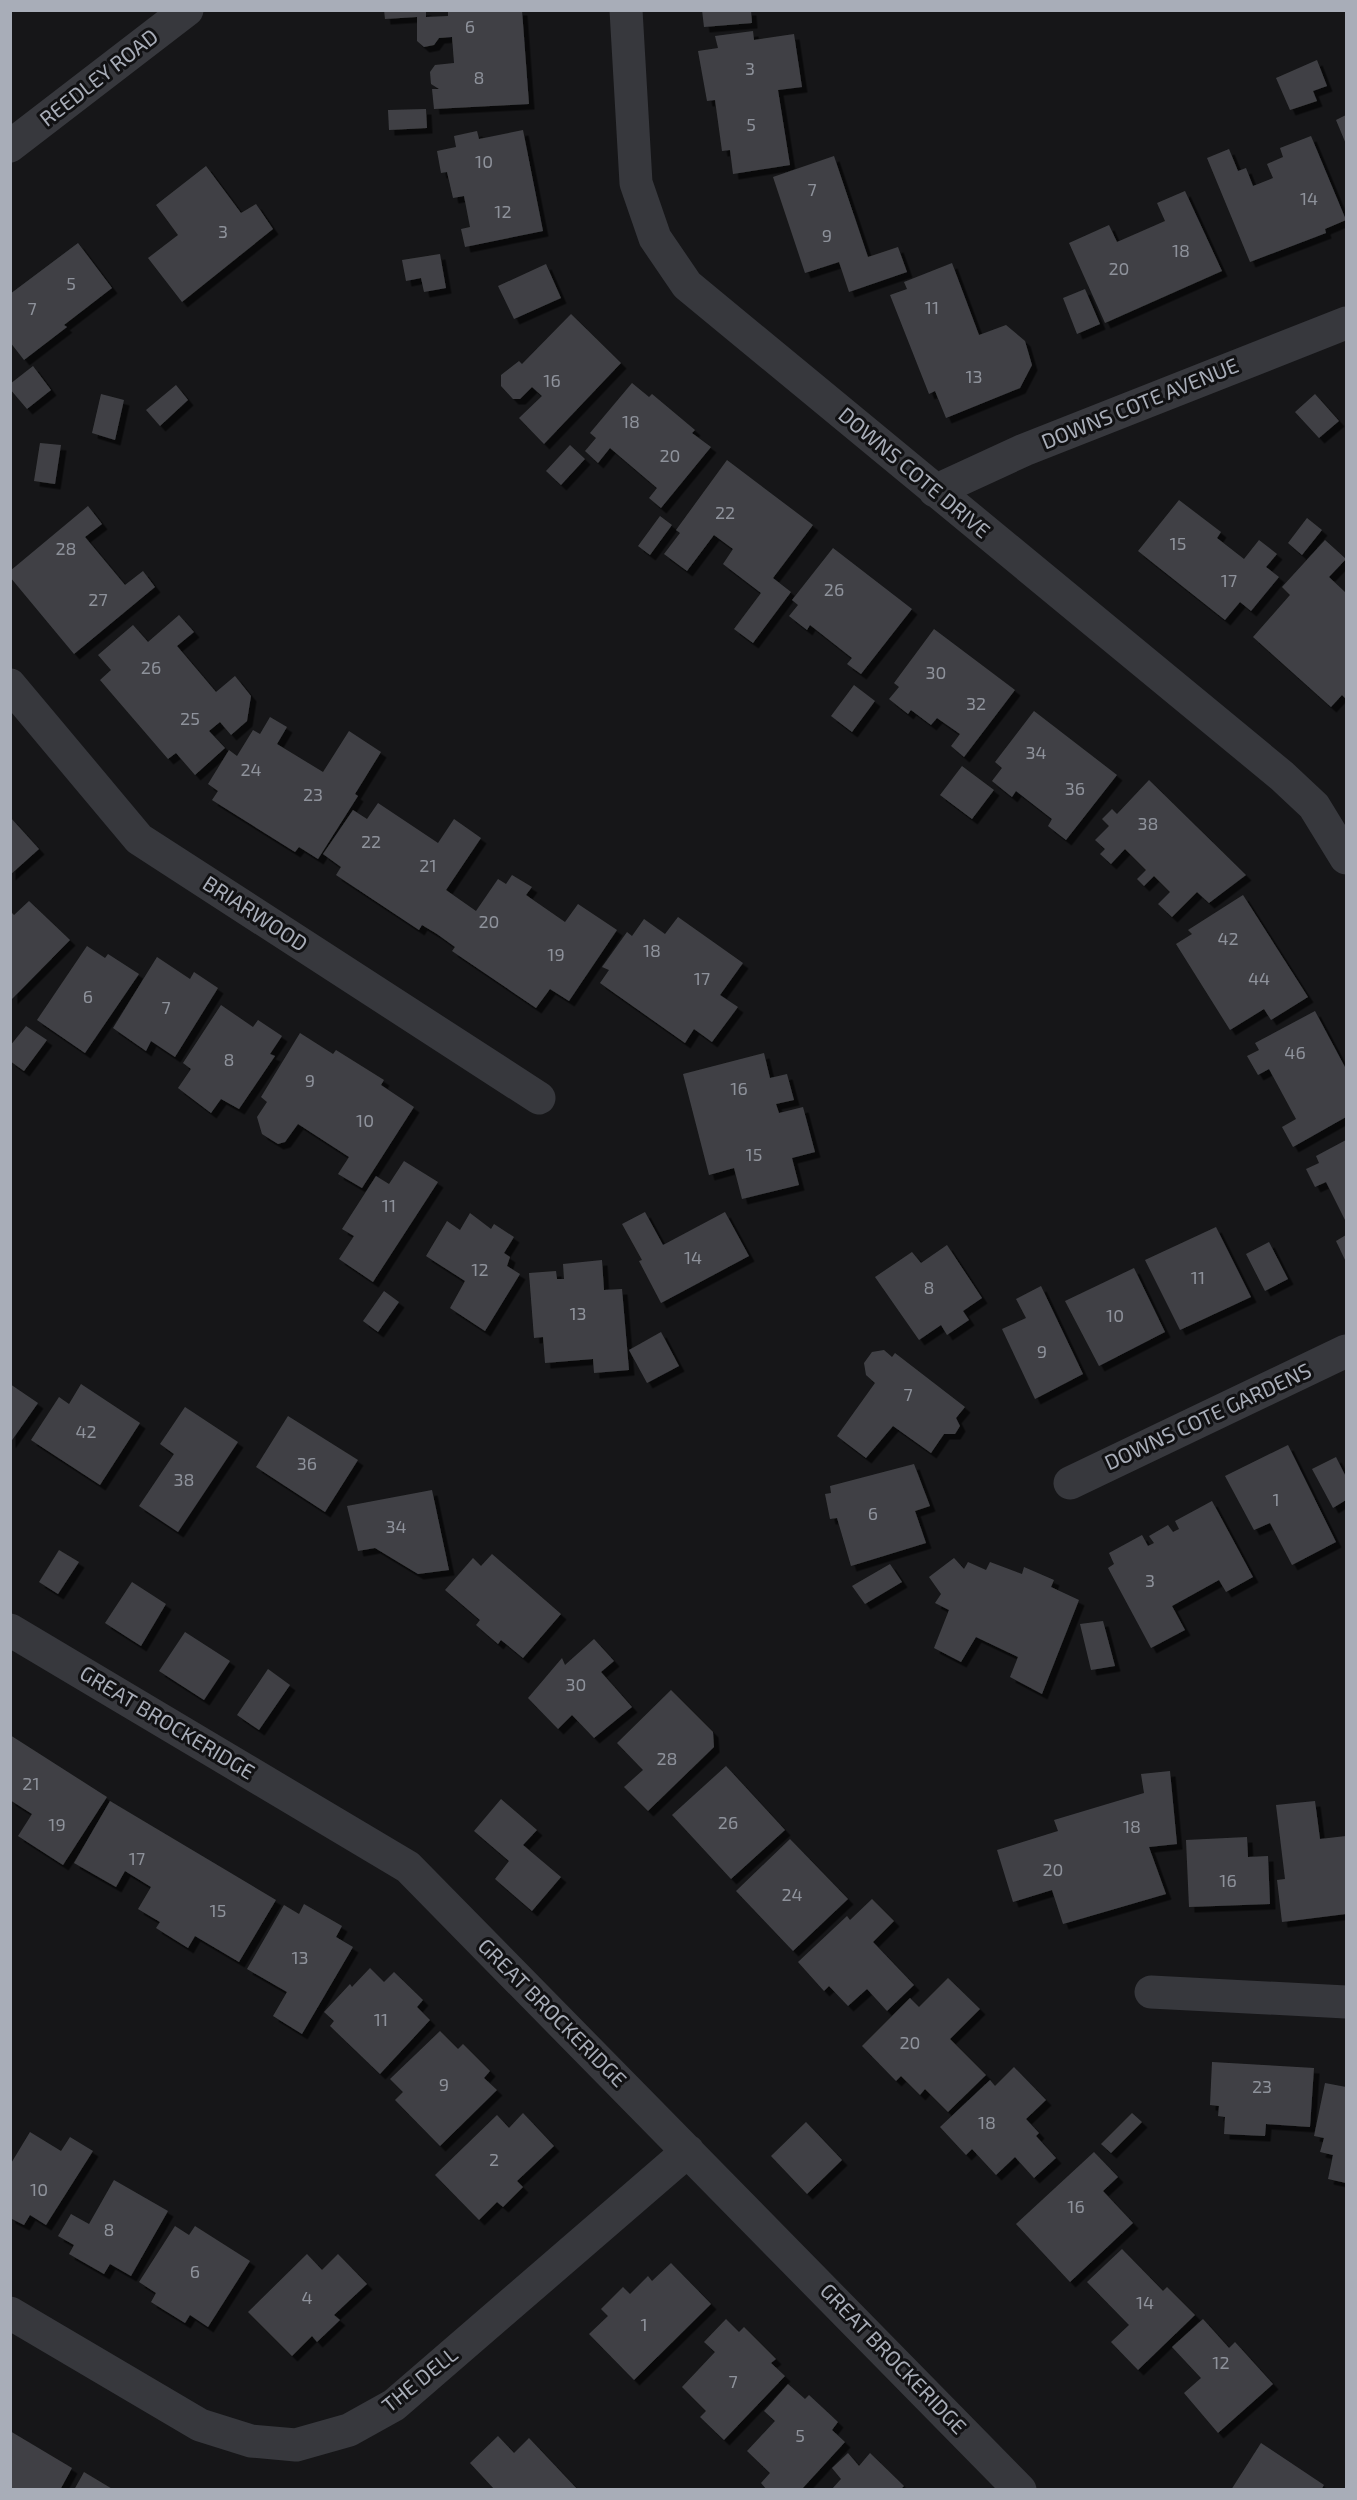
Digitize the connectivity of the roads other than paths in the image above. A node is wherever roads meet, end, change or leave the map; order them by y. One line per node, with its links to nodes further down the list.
1 (186, 10): 3 (street, REEDLEY ROAD)
2 (626, 10): 5 (street, DOWNS COTE DRIVE)
3 (10, 146)
4 (1347, 323): 5 (street, DOWNS COTE AVENUE)
5 (935, 490): 7 (street, DOWNS COTE DRIVE)
6 (10, 685): 8 (street, BRIARWOOD)
7 (1347, 858)
8 (539, 1098)
9 (1347, 1351): 10 (street, DOWNS COTE GARDENS)
10 (1070, 1483)
11 (10, 1630): 14 (street, GREAT BROCKERIDGE)
12 (1151, 1992): 13 (street)
13 (1347, 2002)
14 (688, 2151): 15 (street, THE DELL); 16 (street, GREAT BROCKERIDGE)
15 (10, 2313)
16 (1020, 2490)

